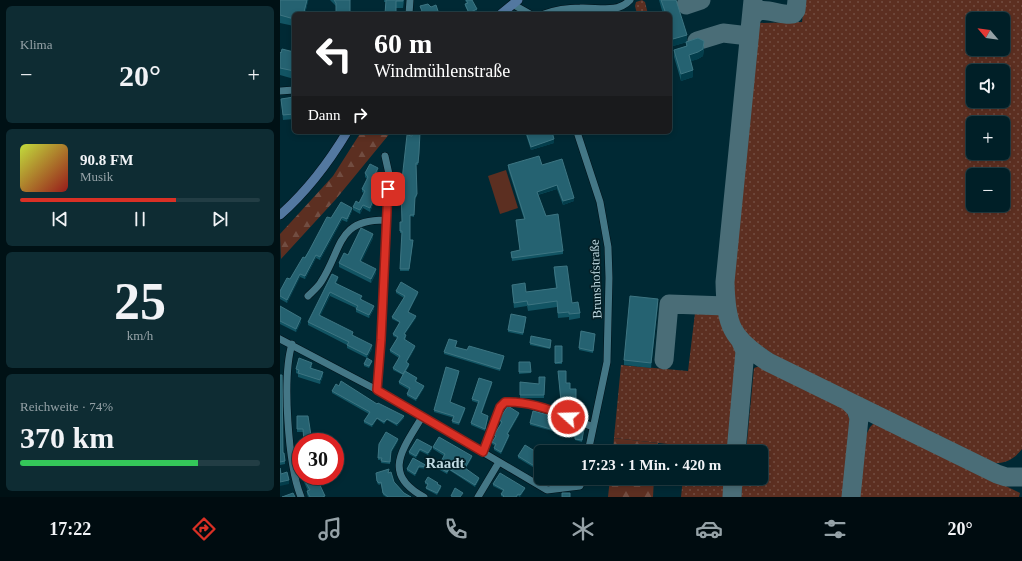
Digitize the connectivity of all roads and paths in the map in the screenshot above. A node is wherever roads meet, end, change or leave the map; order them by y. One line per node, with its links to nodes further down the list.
1 (410, 0): 4 (street)
2 (630, 0): 7 (street)
3 (516, 2): 5 (main road); 6 (street)
4 (409, 12)
5 (504, 12)
6 (528, 12)
7 (550, 12)
8 (292, 90): 9 (street)
9 (280, 91)
10 (346, 134): 13 (main road)
11 (578, 134): 20 (street, Brunshofstraße)
12 (385, 156): 14 (street)
13 (280, 215)
14 (387, 220): 15 (street); 18 (street)
15 (308, 296)
16 (280, 339): 17 (street)
17 (292, 344): 18 (street); 26 (street)
18 (377, 390): 19 (street)
19 (422, 417): 22 (street); 27 (street)
20 (593, 427): 21 (street, Brunshofstraße); 22 (street)
21 (589, 445)
22 (483, 452): 23 (street)
23 (499, 462): 25 (street); 28 (street)
24 (572, 485): 25 (street)
25 (546, 494)
26 (301, 497)
27 (424, 497)
28 (478, 497)

